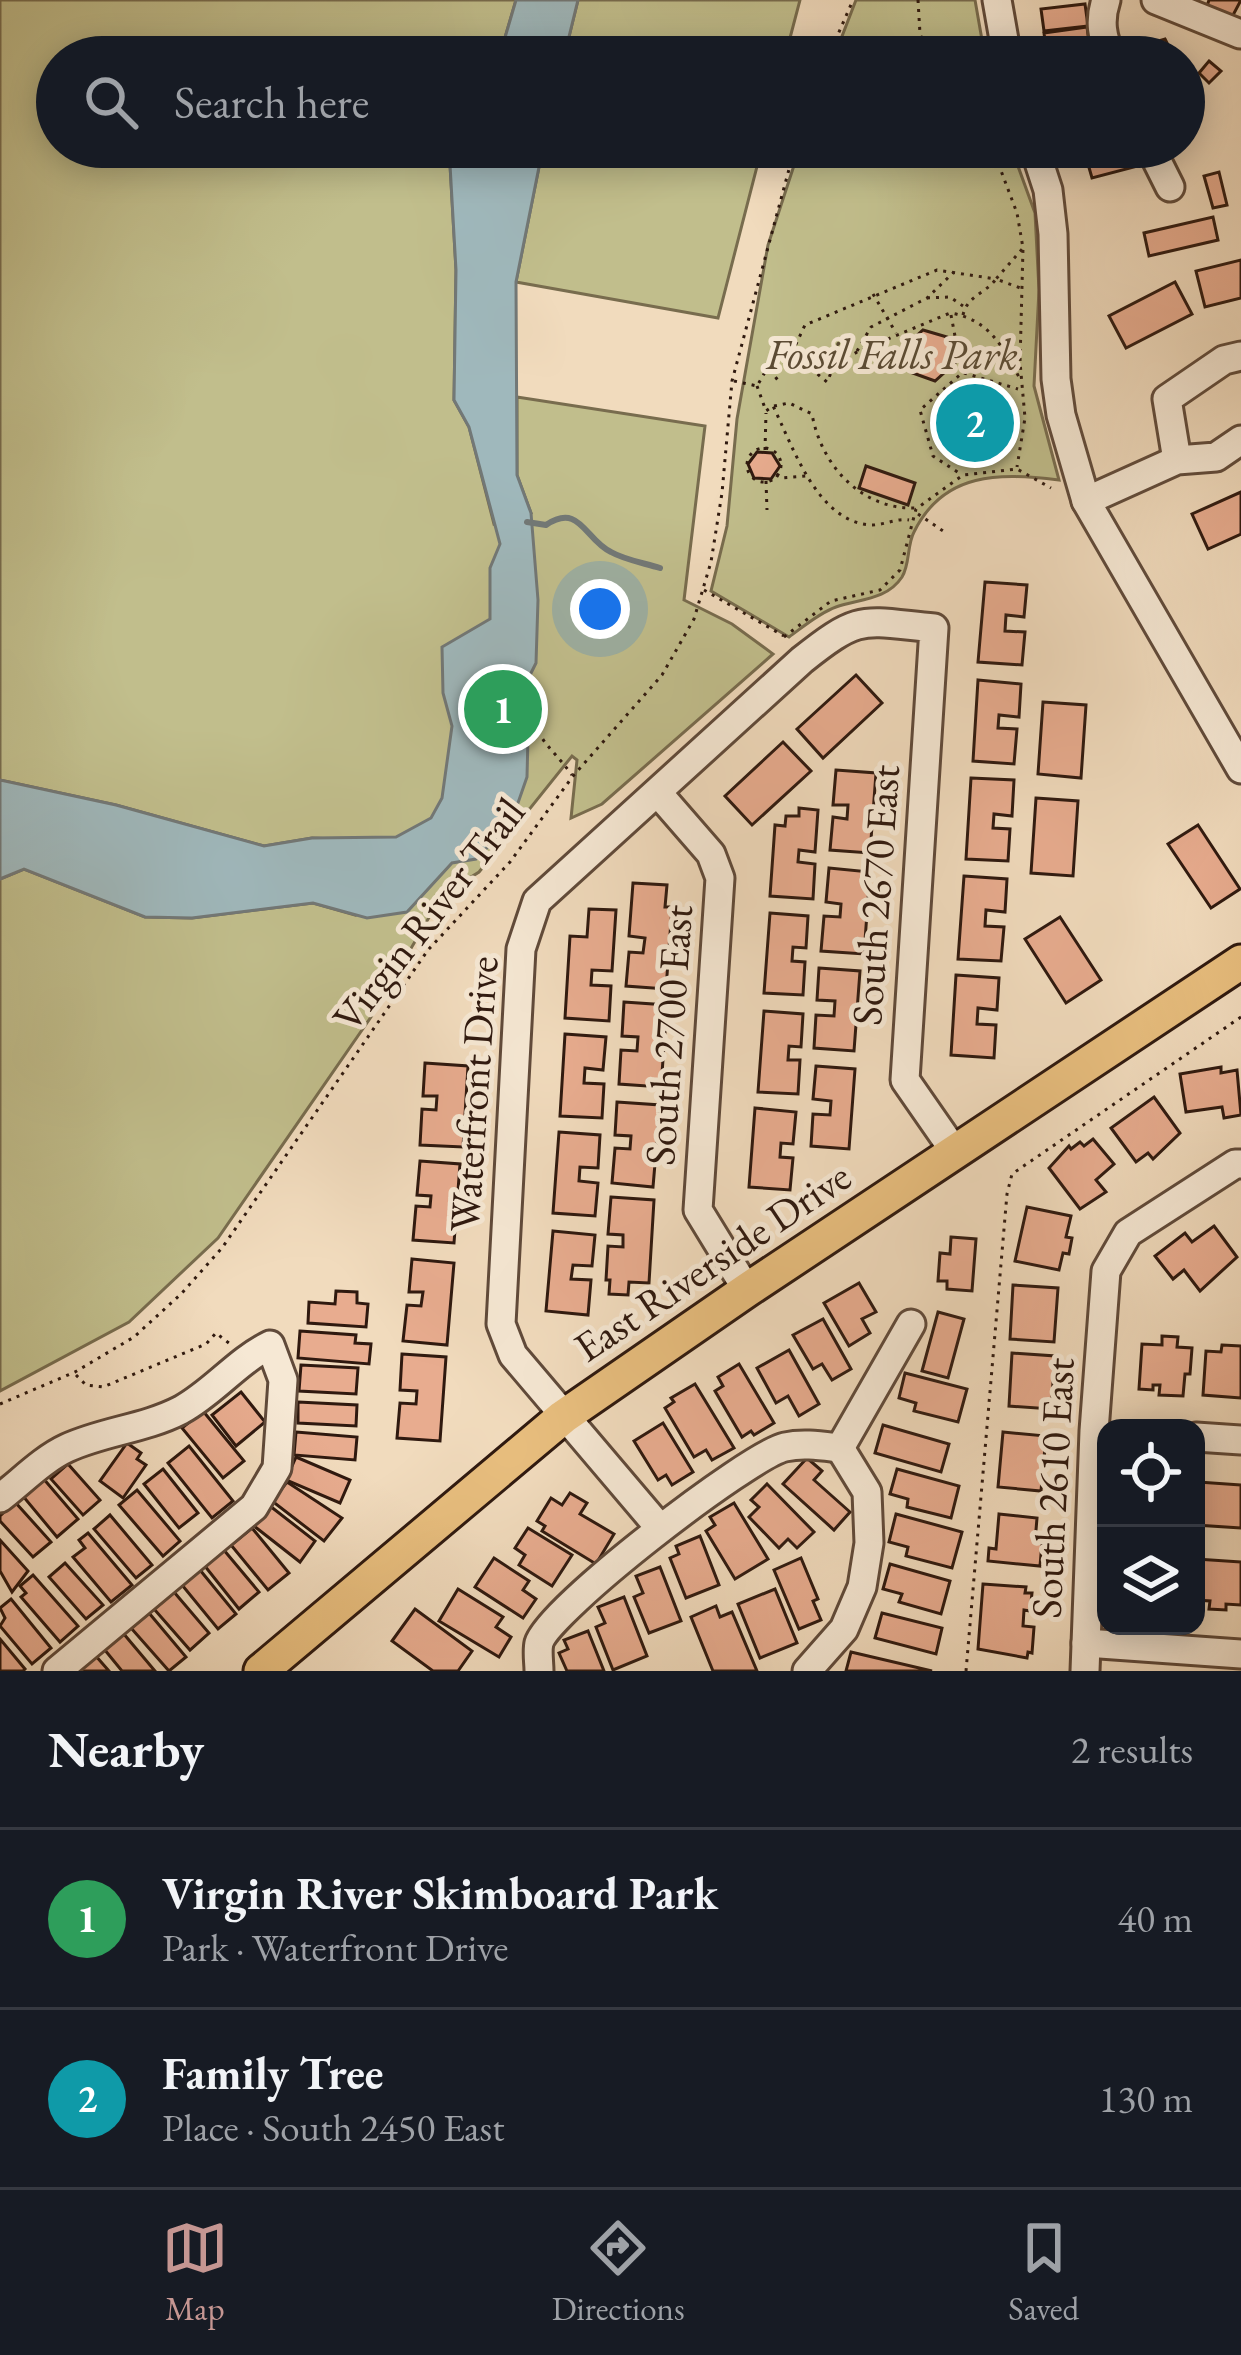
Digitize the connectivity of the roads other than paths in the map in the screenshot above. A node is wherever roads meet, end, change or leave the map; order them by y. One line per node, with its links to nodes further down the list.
1 (997, 0): 5 (street)
2 (1106, 0): 6 (street)
3 (1156, 0): 4 (street)
4 (1240, 34)
5 (1003, 36)
6 (1102, 36)
7 (1041, 168): 13 (street)
8 (1160, 168): 9 (street)
9 (1170, 187)
10 (1241, 356): 12 (street)
11 (1241, 440): 12 (street)
12 (1177, 460): 13 (street)
13 (1086, 501): 15 (street)
14 (934, 628): 16 (street, Waterfront Drive); 18 (street, South 2670 East)
15 (1241, 769)
16 (658, 793): 20 (street, South 2700 East); 22 (street, Waterfront Drive)
17 (1241, 962): 18 (main road, East Riverside Drive)
18 (955, 1152): 20 (main road, East Riverside Drive)
19 (1241, 1164): 23 (street, South 2610 East)
20 (747, 1290): 22 (main road, East Riverside Drive)
21 (911, 1324): 26 (street)
22 (563, 1417): 29 (street, Waterfront Drive); 33 (main road, East Riverside Drive)
23 (1100, 1419)
24 (1205, 1437): 25 (street)
25 (1241, 1439)
26 (840, 1448): 29 (street); 35 (street)
27 (1097, 1476): 31 (street, South 2610 East)
28 (0, 1498): 32 (street)
29 (659, 1527): 34 (street)
30 (1241, 1654): 31 (street)
31 (1085, 1657)
32 (57, 1671)
33 (261, 1671)
34 (539, 1671)
35 (807, 1671)

